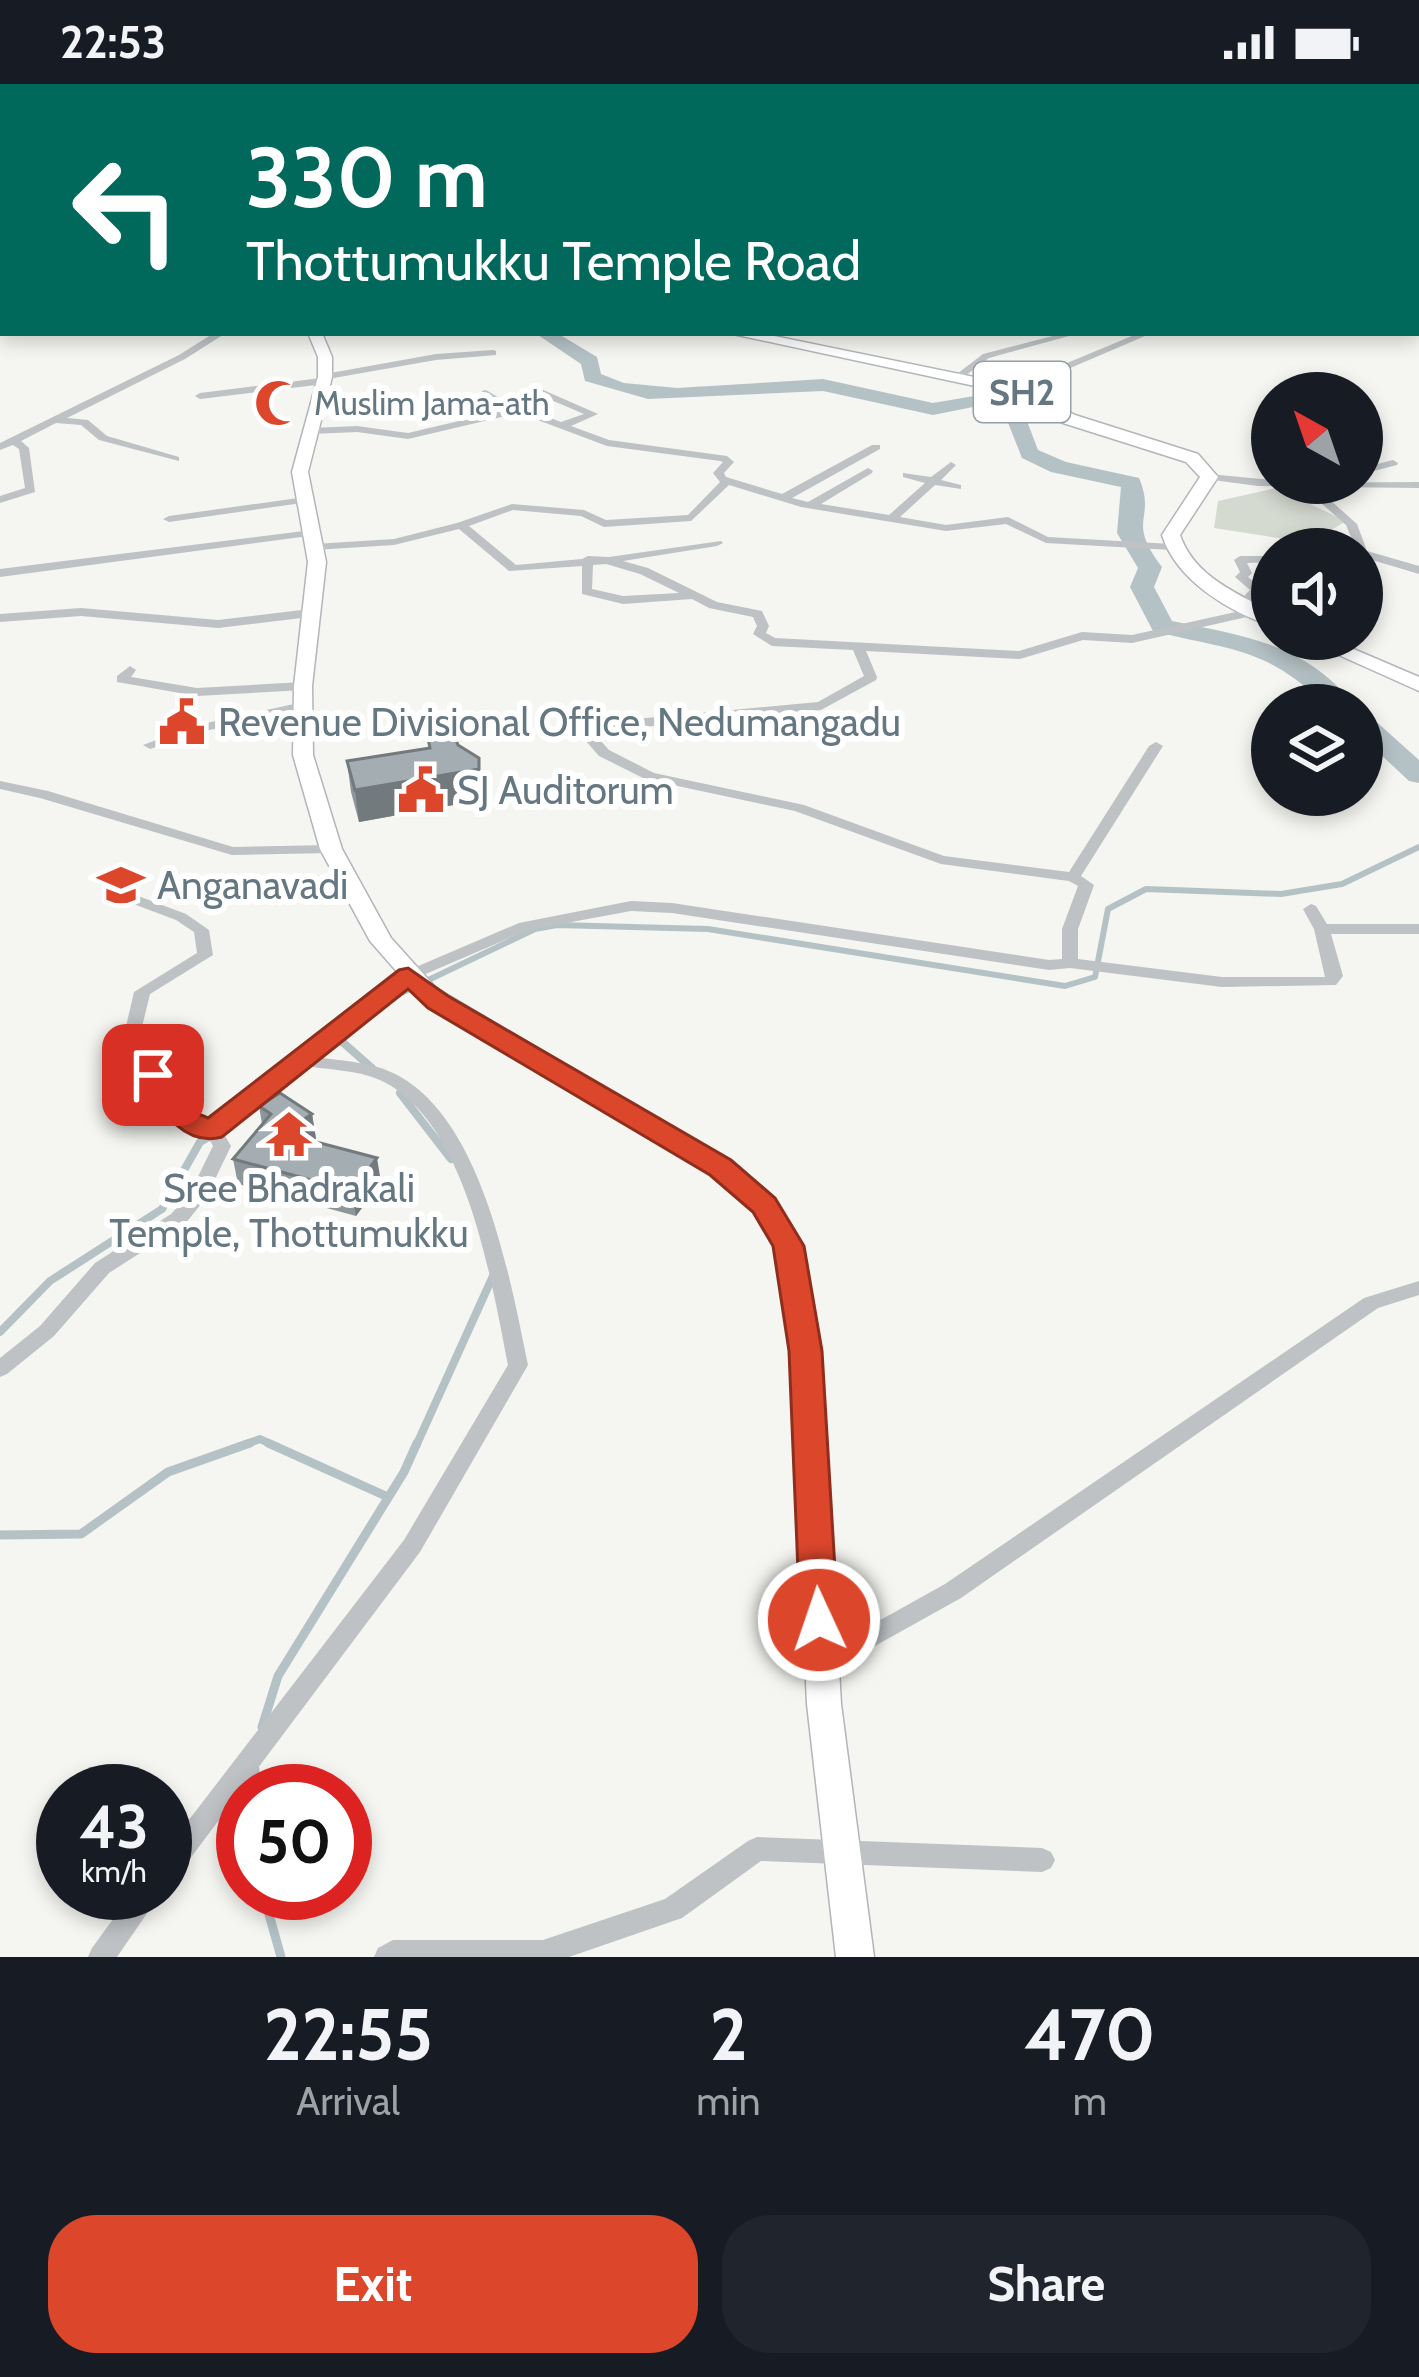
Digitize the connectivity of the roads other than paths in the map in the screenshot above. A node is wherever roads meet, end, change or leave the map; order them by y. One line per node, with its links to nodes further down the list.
1 (216, 336): 14 (street)
2 (316, 336): 8 (main road)
3 (751, 336): 7 (main road, SH2)
4 (1063, 336): 7 (street)
5 (1140, 336): 9 (street)
6 (493, 353): 8 (street)
7 (958, 376): 9 (main road, SH2)
8 (325, 379): 12 (street); 16 (main road)
9 (1003, 386): 26 (main road, SH2)
10 (541, 392): 15 (street)
11 (486, 393): 13 (street)
12 (200, 396)
13 (513, 410): 15 (street); 16 (street)
14 (52, 420): 17 (street); 20 (street)
15 (563, 425): 29 (street)
16 (310, 431): 35 (main road)
17 (13, 440): 18 (street); 34 (street)
18 (0, 447)
19 (876, 447): 33 (street)
20 (176, 459)
21 (1393, 463): 23 (street)
22 (951, 465): 28 (street)
23 (1383, 466)
24 (868, 471): 37 (street)
25 (907, 475): 28 (street)
26 (1209, 477): 27 (street); 44 (main road)
27 (1251, 479)
28 (932, 480): 32 (street); 38 (street)
29 (727, 481): 33 (street); 40 (street)
30 (1383, 484): 31 (street)
31 (1419, 485)
32 (958, 487)
33 (782, 499): 37 (street)
34 (0, 500)
35 (305, 500): 39 (street); 42 (main road)
36 (1329, 504): 41 (street)
37 (812, 506): 38 (street)
38 (891, 519): 44 (street)
39 (170, 520)
40 (461, 525): 42 (street); 46 (street)
41 (1353, 528)
42 (313, 540): 50 (street); 54 (main road)
43 (717, 543): 47 (street)
44 (1172, 547): 53 (main road)
45 (1383, 559): 49 (street)
46 (588, 560): 47 (street); 52 (street)
47 (607, 560): 52 (street)
48 (1251, 560): 51 (street)
49 (1419, 570)
50 (0, 572)
51 (1251, 585)
52 (695, 596): 57 (street)
53 (1251, 608)
54 (310, 613): 55 (street); 61 (main road)
55 (0, 617)
56 (1251, 618): 57 (street)
57 (858, 646): 66 (street)
58 (1361, 660): 60 (main road)
59 (130, 670): 61 (street)
60 (1419, 685)
61 (303, 696): 62 (street); 65 (main road)
62 (150, 745)
63 (1156, 746): 66 (street)
64 (0, 785): 65 (street)
65 (331, 849): 72 (main road)
66 (1073, 877): 71 (street)
67 (120, 894): 74 (street)
68 (1311, 909): 69 (street)
69 (1322, 929): 70 (street); 71 (street)
70 (1419, 929)
71 (1085, 965): 72 (street)
72 (416, 983): 73 (street); 77 (main road)
73 (310, 1062): 74 (street); 78 (street)
74 (217, 1138): 76 (street)
75 (1419, 1288): 77 (street)
76 (0, 1369)
77 (821, 1664): 79 (main road)
78 (192, 1835)
79 (842, 1854): 80 (street); 83 (street); 84 (main road)
80 (1042, 1860)
81 (128, 1920): 82 (street)
82 (101, 1957)
83 (387, 1957)
84 (855, 1957)

